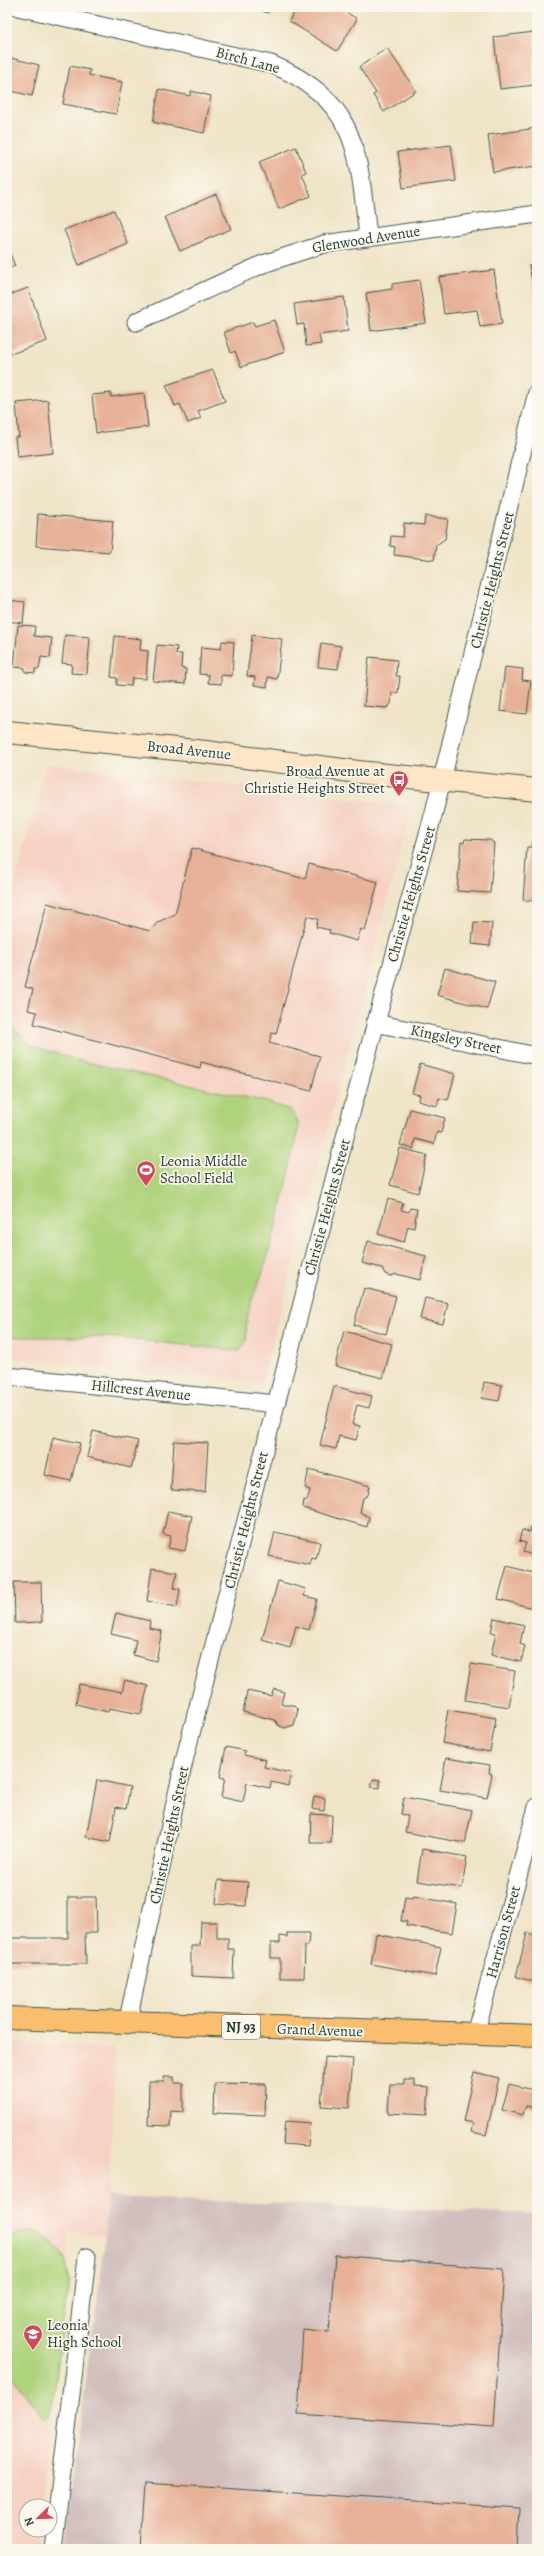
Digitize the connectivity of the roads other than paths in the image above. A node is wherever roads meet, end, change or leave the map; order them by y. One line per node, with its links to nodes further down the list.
1 (18, 7): 3 (street, Birch Lane)
2 (537, 214): 3 (street, Glenwood Avenue)
3 (368, 236): 4 (street, Glenwood Avenue)
4 (136, 322)
5 (537, 392): 7 (street, Christie Heights Street)
6 (7, 732): 7 (street, Broad Avenue)
7 (442, 780): 8 (street, Broad Avenue); 9 (street, Christie Heights Street)
8 (537, 790)
9 (375, 1023): 10 (street, Kingsley Street); 12 (street, Christie Heights Street)
10 (537, 1056)
11 (7, 1376): 12 (street, Hillcrest Avenue)
12 (276, 1404): 15 (street, Christie Heights Street)
13 (537, 1807): 16 (street, Harrison Street)
14 (7, 2018): 15 (main road, Grand Avenue / NJ 93)
15 (128, 2024): 16 (main road, Grand Avenue / NJ 93)
16 (475, 2034): 17 (main road, Grand Avenue / NJ 93)
17 (537, 2036)
18 (87, 2257): 19 (street)
19 (53, 2549)

